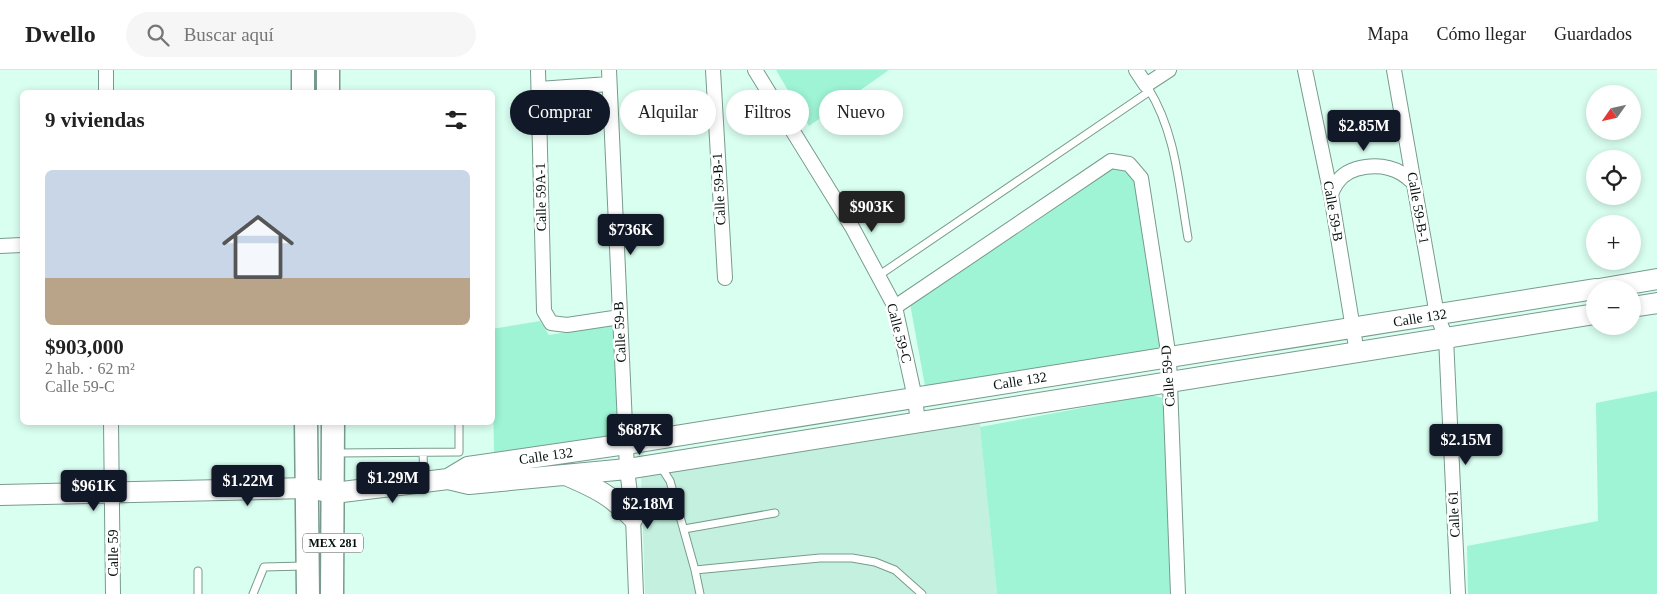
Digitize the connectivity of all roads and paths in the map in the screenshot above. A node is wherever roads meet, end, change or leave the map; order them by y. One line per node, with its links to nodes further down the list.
1 (106, 70): 15 (street)
2 (303, 70): 16 (main road)
3 (328, 70): 17 (main road)
4 (538, 70): 14 (street, Calle 59A-1)
5 (609, 70): 12 (street, Calle 59-B)
6 (713, 70): 24 (street, Calle 59-B-1)
7 (755, 70): 23 (street, Calle 59-C)
8 (1136, 70): 13 (street)
9 (1169, 70): 13 (street)
10 (1304, 70): 19 (street, Calle 59-B)
11 (1394, 70): 18 (street, Calle 59-B-1)
12 (609, 84): 14 (street); 33 (street, Calle 59-B)
13 (1148, 88): 20 (lane); 23 (lane)
14 (539, 89): 33 (street, Calle 59A-1)
15 (106, 90)
16 (303, 90)
17 (328, 90)
18 (1413, 182): 19 (street); 31 (street, Calle 59-B-1)
19 (1331, 195): 34 (street, Calle 59-B)
20 (1188, 238)
21 (20, 245): 22 (street)
22 (0, 246)
23 (878, 276): 30 (street, Calle 59-C)
24 (724, 278)
25 (1657, 279): 26 (street)
26 (1641, 282)
27 (1586, 291): 31 (street, Calle 132)
28 (1657, 303): 29 (street)
29 (1641, 306)
30 (895, 307): 37 (street, Calle 59-D); 39 (street, Calle 59-C)
31 (1437, 315): 34 (street, Calle 132); 35 (street, Calle 61)
32 (1586, 315): 35 (street, Calle 132)
33 (620, 316): 45 (street, Calle 59-B)
34 (1353, 329): 36 (street, Calle 59-B); 37 (street, Calle 132)
35 (1446, 338): 36 (street, Calle 132); 73 (street, Calle 61)
36 (1356, 353): 38 (street, Calle 132)
37 (1169, 358): 38 (street, Calle 59-D); 39 (street, Calle 132)
38 (1170, 382): 40 (street, Calle 132); 72 (street, Calle 59-D)
39 (915, 398): 40 (street, Calle 59-C); 45 (street, Calle 132)
40 (918, 423): 48 (street, Calle 132)
41 (111, 425): 55 (street, Calle 59)
42 (306, 425): 53 (main road, MEX 281)
43 (333, 425): 46 (main road, MEX 281)
44 (459, 425): 47 (lane)
45 (626, 444): 49 (street, Calle 59-B); 51 (street, Calle 132)
46 (333, 453): 47 (lane); 54 (main road, MEX 281)
47 (423, 453): 52 (lane)
48 (660, 464): 49 (street, Calle 132); 59 (lane)
49 (626, 469): 50 (street, Calle 132); 58 (street, Calle 59-B)
50 (566, 475): 51 (street, Calle 132); 58 (street)
51 (448, 479): 52 (street, Calle 132)
52 (425, 483): 54 (street, Calle 132)
53 (307, 488): 54 (street, Calle 132); 55 (street, Calle 132); 60 (main road, MEX 281)
54 (334, 493): 61 (main road, MEX 281)
55 (113, 494): 56 (street, Calle 132); 64 (street, Calle 59)
56 (0, 495)
57 (775, 513): 59 (lane)
58 (633, 518): 69 (street, Calle 59-B)
59 (684, 529): 62 (lane)
60 (307, 566): 61 (street); 66 (lane); 67 (main road, MEX 281)
61 (332, 566): 68 (main road, MEX 281)
62 (695, 570): 70 (lane); 71 (lane)
63 (198, 571): 65 (lane)
64 (113, 594)
65 (198, 594)
66 (253, 594)
67 (308, 594)
68 (332, 594)
69 (636, 594)
70 (700, 594)
71 (922, 594)
72 (1178, 594)
73 (1458, 594)

